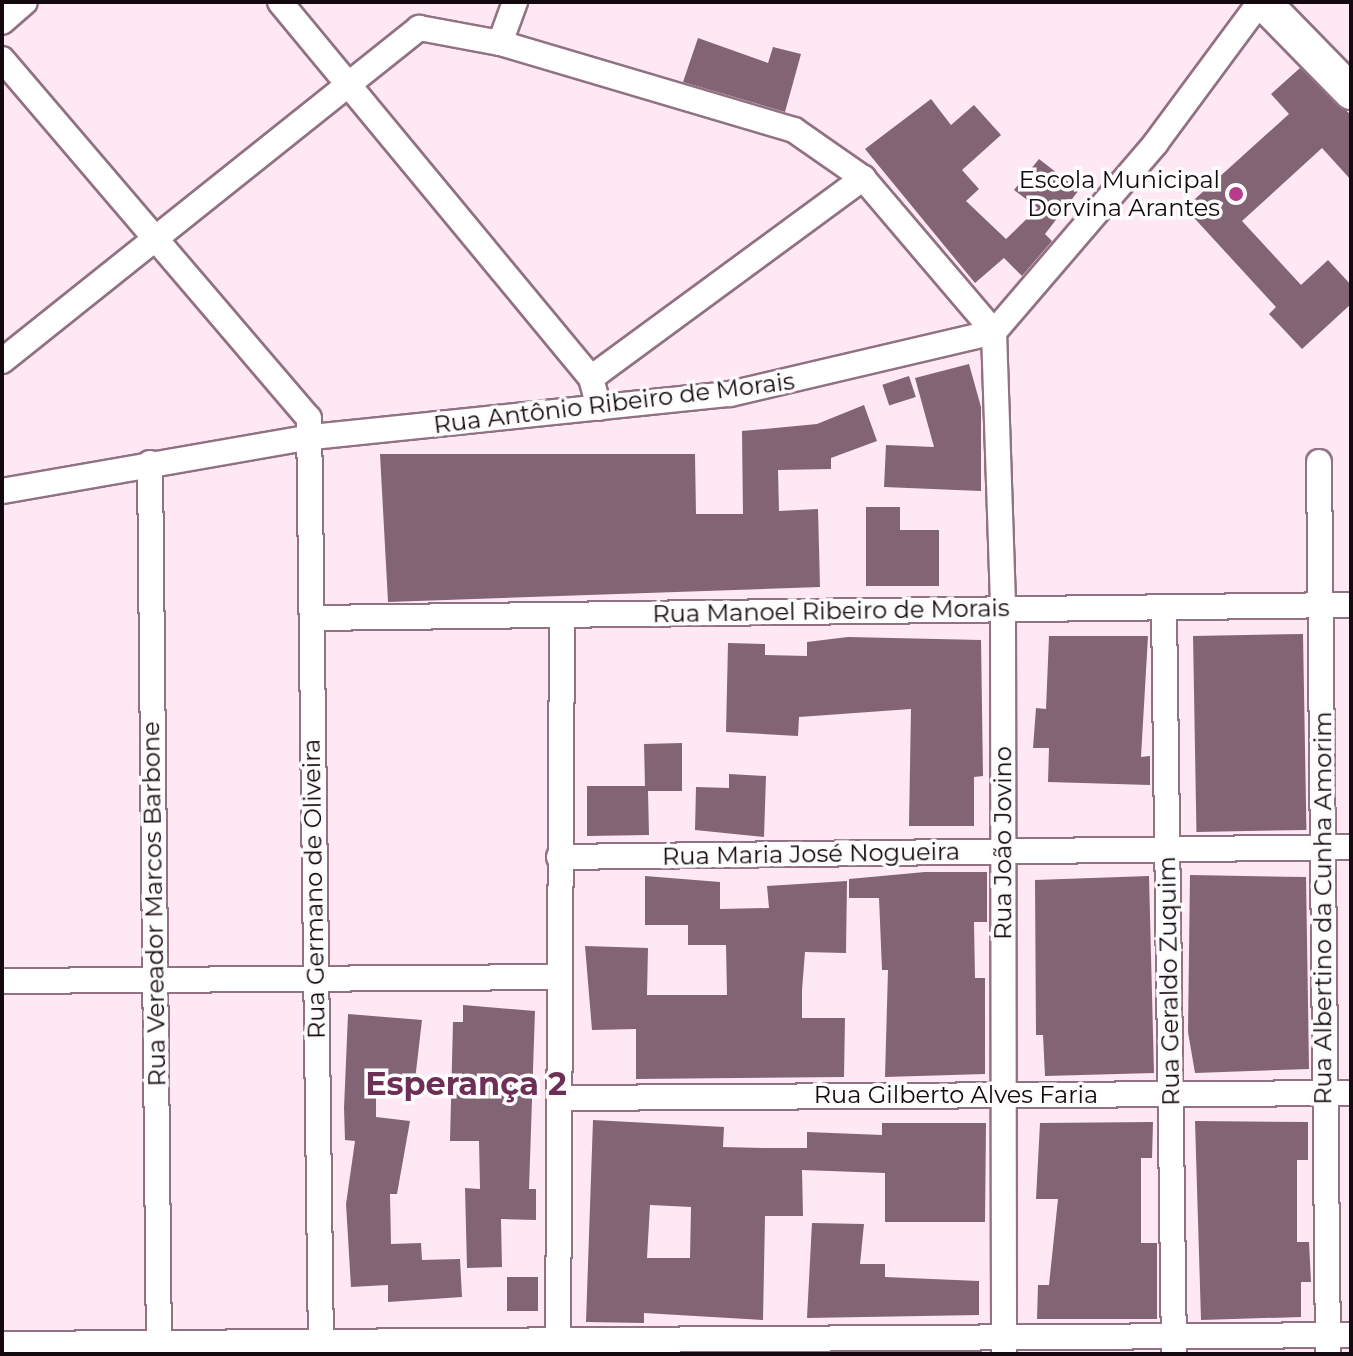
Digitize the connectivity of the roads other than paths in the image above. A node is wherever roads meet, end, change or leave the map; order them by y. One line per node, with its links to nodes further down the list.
1 (25, 2): 5 (street)
2 (280, 2): 8 (street)
3 (515, 2): 6 (street)
4 (1261, 2): 9 (main road); 12 (street)
5 (2, 22)
6 (500, 43): 8 (street); 10 (street)
7 (2, 59): 11 (street, Rua Germano de Oliveira)
8 (347, 81): 11 (street); 14 (street)
9 (1351, 92)
10 (863, 178): 12 (street); 14 (street)
11 (157, 236): 13 (street); 16 (street, Rua Germano de Oliveira)
12 (994, 332): 15 (street, Rua Antônio Ribeiro de Morais); 23 (street, Rua João Jovino)
13 (2, 361)
14 (591, 378): 15 (street)
15 (599, 408): 16 (street, Rua Antônio Ribeiro de Morais)
16 (312, 437): 18 (street, Rua Antônio Ribeiro de Morais); 25 (street, Rua Germano de Oliveira)
17 (1319, 462): 21 (street, Rua Albertino da Cunha Amorim)
18 (150, 463): 19 (street, Rua Antônio Ribeiro de Morais); 34 (street, Rua Vereador Marcos Barbone)
19 (2, 491)
20 (1351, 605): 21 (street, Rua Manoel Ribeiro de Morais)
21 (1321, 606): 22 (street, Rua Manoel Ribeiro de Morais); 26 (street, Rua Albertino da Cunha Amorim)
22 (1164, 608): 23 (street, Rua Manoel Ribeiro de Morais); 28 (street, Rua Geraldo Zuquim)
23 (1003, 609): 24 (street, Rua Manoel Ribeiro de Morais); 29 (street, Rua João Jovino)
24 (562, 615): 25 (street, Rua Manoel Ribeiro de Morais); 30 (street)
25 (312, 618): 32 (street, Rua Germano de Oliveira)
26 (1326, 847): 27 (street, Rua Maria José Nogueira); 28 (street, Rua Maria José Nogueira); 36 (street, Rua Albertino da Cunha Amorim)
27 (1351, 847)
28 (1166, 849): 29 (street, Rua Maria José Nogueira); 38 (street, Rua Geraldo Zuquim)
29 (1003, 852): 30 (street, Rua Maria José Nogueira); 35 (street, Rua João Jovino)
30 (559, 857): 31 (street)
31 (560, 977): 32 (street); 39 (street)
32 (315, 980): 34 (street); 40 (street, Rua Germano de Oliveira)
33 (2, 981): 34 (street)
34 (154, 982): 43 (street, Rua Vereador Marcos Barbone)
35 (1003, 1093): 38 (street, Rua Gilberto Alves Faria); 39 (street, Rua Gilberto Alves Faria); 46 (street, Rua João Jovino)
36 (1322, 1093): 37 (street, Rua Gilberto Alves Faria); 38 (street, Rua Gilberto Alves Faria); 41 (street, Rua Albertino da Cunha Amorim)
37 (1351, 1093)
38 (1172, 1095): 44 (street, Rua Geraldo Zuquim)
39 (560, 1098): 45 (street)
40 (321, 1341): 43 (street); 45 (street)
41 (1336, 1341): 44 (street)
42 (2, 1344): 43 (street)
43 (159, 1345)
44 (1174, 1345): 46 (street)
45 (558, 1347): 46 (street)
46 (1004, 1348)

